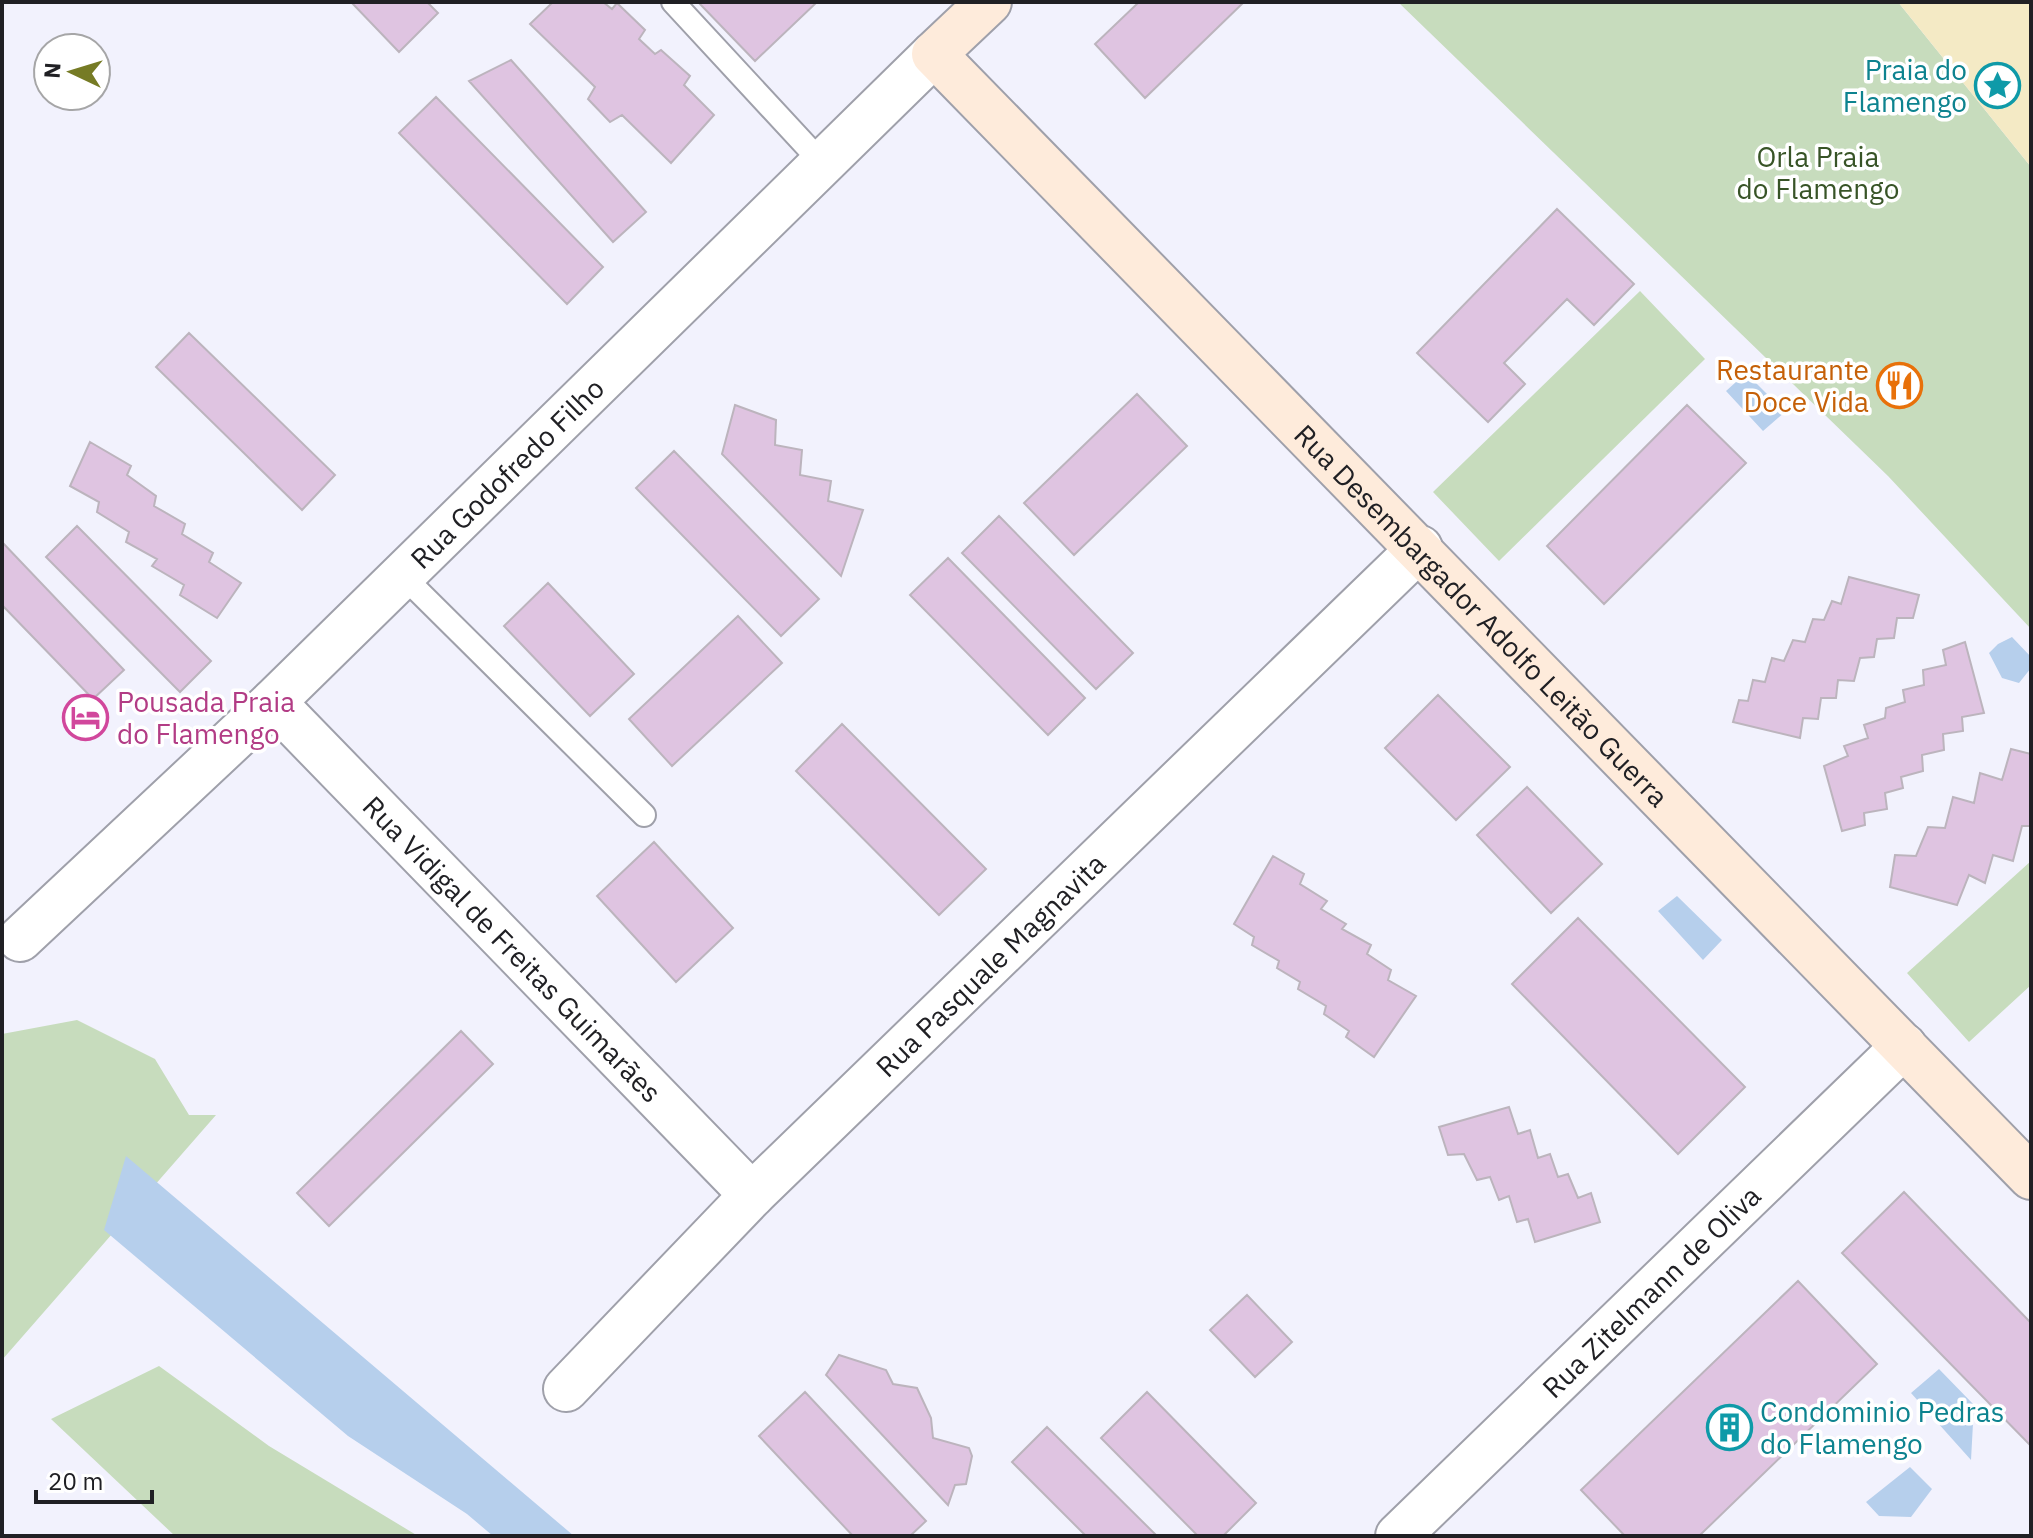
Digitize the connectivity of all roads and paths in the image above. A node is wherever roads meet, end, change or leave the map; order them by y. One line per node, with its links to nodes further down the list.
1 (673, 2): 4 (lane)
2 (989, 2): 3 (street, Rua Godofredo Filho)
3 (934, 54): 4 (street, Rua Godofredo Filho); 5 (street, Rua Desembargador Adolfo Leitão Guerra)
4 (823, 164): 6 (street, Rua Godofredo Filho)
5 (1420, 548): 10 (street, Rua Desembargador Adolfo Leitão Guerra); 12 (street, Rua Pasquale Magnavita)
6 (402, 575): 7 (street, Rua Godofredo Filho); 8 (lane)
7 (273, 702): 9 (street, Rua Godofredo Filho); 12 (street, Rua Vidigal de Freitas Guimarães)
8 (644, 815)
9 (20, 939)
10 (1904, 1046): 11 (street, Rua Desembargador Adolfo Leitão Guerra); 14 (street, Rua Zitelmann de Oliva)
11 (2031, 1177)
12 (752, 1195): 13 (street, Rua Pasquale Magnavita)
13 (566, 1389)
14 (1401, 1535)

